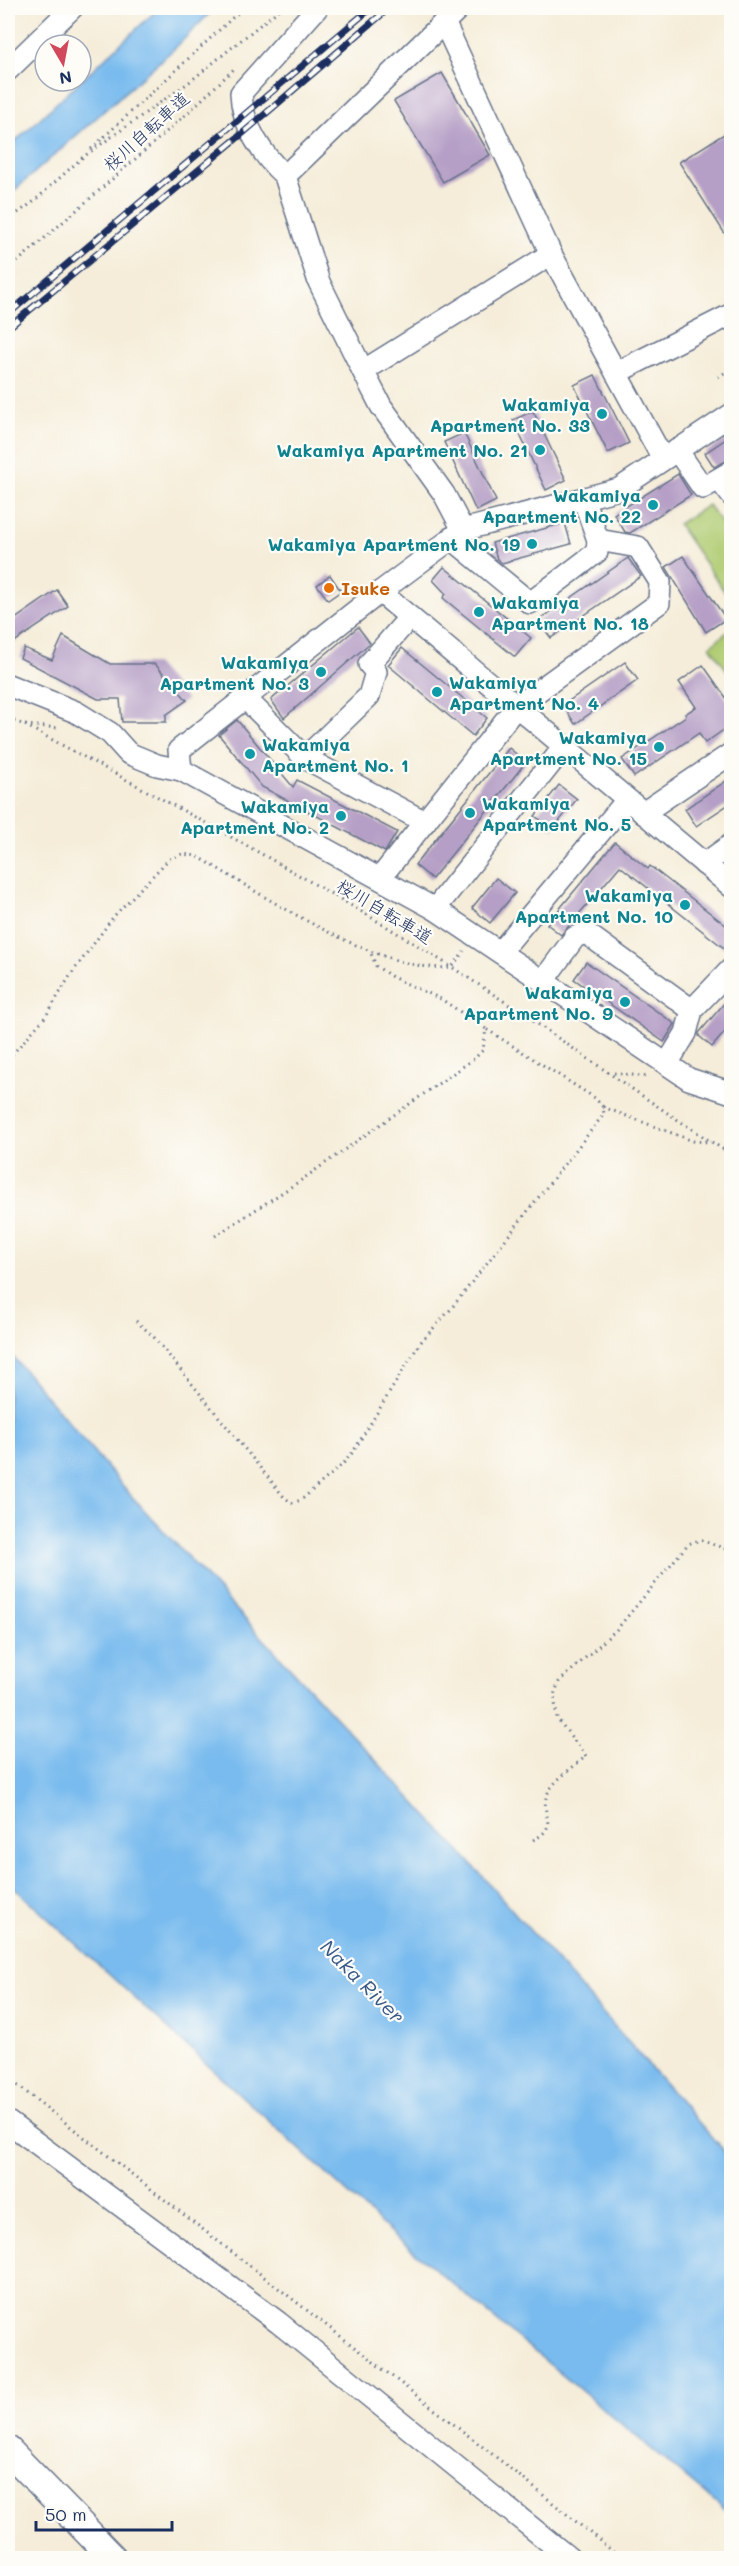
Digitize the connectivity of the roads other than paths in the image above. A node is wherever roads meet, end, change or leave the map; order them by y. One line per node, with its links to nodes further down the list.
1 (72, 8): 4 (street)
2 (316, 8): 5 (street)
3 (451, 15): 5 (street); 6 (street)
4 (8, 70)
5 (285, 176): 8 (street)
6 (551, 254): 8 (street); 9 (street)
7 (732, 314): 9 (street)
8 (363, 371): 15 (street)
9 (616, 373): 11 (street)
10 (732, 414): 11 (street)
11 (670, 454): 12 (street); 14 (street)
12 (725, 475): 13 (street)
13 (732, 496)
14 (583, 498): 15 (street); 16 (street)
15 (457, 534): 16 (street); 17 (street)
16 (598, 540): 21 (street)
17 (380, 592): 18 (street); 20 (street)
18 (410, 617): 21 (street); 24 (street)
19 (8, 685): 25 (street)
20 (245, 698): 24 (street); 25 (street)
21 (516, 707): 22 (street); 27 (street)
22 (564, 747): 26 (street); 32 (street)
23 (732, 753): 26 (street)
24 (305, 758): 27 (street)
25 (181, 770): 30 (street)
26 (635, 806): 29 (street); 33 (street)
27 (425, 822): 30 (street)
28 (732, 844): 29 (street)
29 (704, 864): 31 (street)
30 (380, 878): 32 (street)
31 (732, 887)
32 (435, 909): 33 (street)
33 (500, 952): 35 (street)
34 (732, 968): 36 (street)
35 (543, 981): 36 (street); 37 (street)
36 (692, 1010): 37 (street)
37 (668, 1064): 38 (street)
38 (729, 1088)
39 (12, 2133): 42 (street)
40 (8, 2450): 41 (main road)
41 (113, 2559)
42 (569, 2559)

